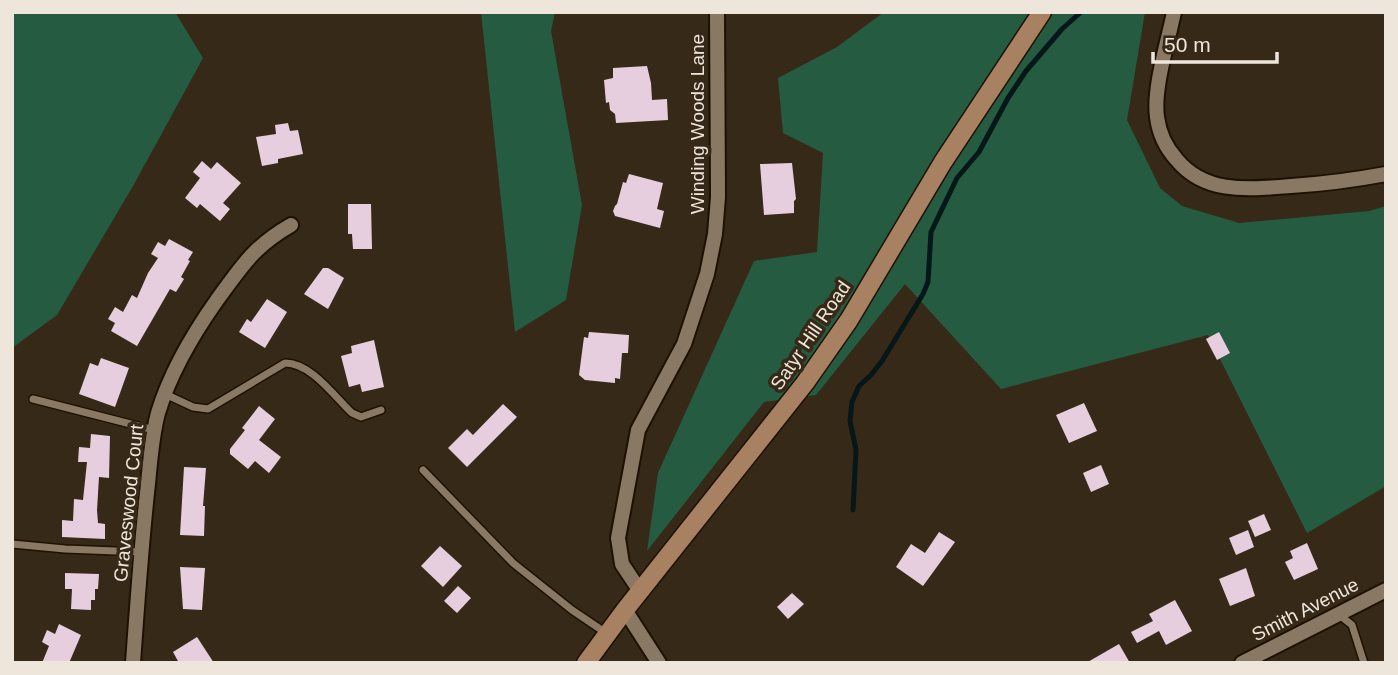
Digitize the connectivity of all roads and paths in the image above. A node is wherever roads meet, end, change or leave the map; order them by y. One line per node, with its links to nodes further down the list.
1 (717, 12): 14 (street, Winding Woods Lane)
2 (1042, 12): 14 (street, Satyr Hill Road)
3 (1174, 12): 4 (street)
4 (1386, 174)
5 (291, 225): 6 (street, Graveswood Court)
6 (165, 394): 8 (lane); 9 (street, Graveswood Court)
7 (33, 399): 9 (lane)
8 (381, 410)
9 (154, 430): 12 (street, Graveswood Court)
10 (423, 470): 17 (lane)
11 (12, 544): 12 (lane)
12 (141, 552): 18 (street, Graveswood Court)
13 (1386, 590): 16 (street, Smith Avenue)
14 (640, 591): 15 (street, Satyr Hill Road)
15 (625, 610): 17 (street, Satyr Hill Road); 20 (street)
16 (1338, 614): 21 (street, Smith Avenue); 22 (lane)
17 (607, 634): 19 (street, Satyr Hill Road)
18 (132, 663)
19 (586, 663)
20 (659, 663)
21 (1242, 663)
22 (1364, 663)

